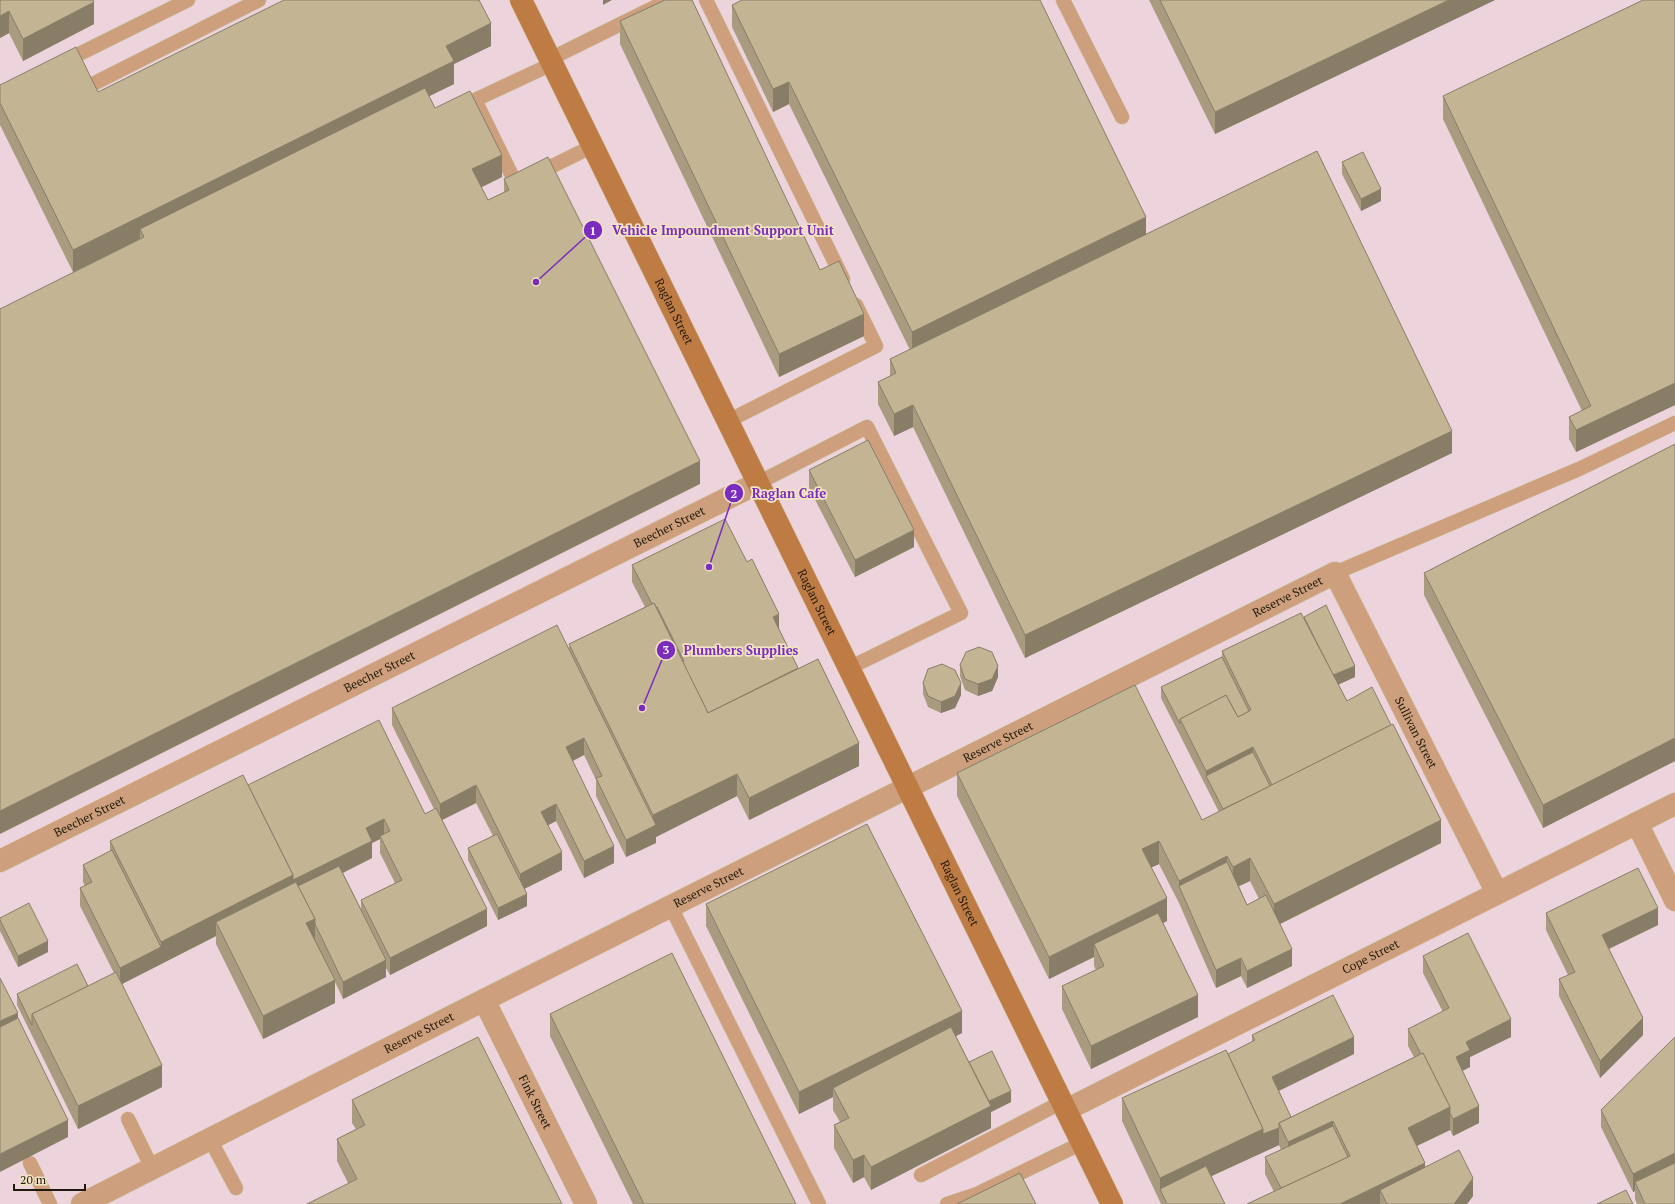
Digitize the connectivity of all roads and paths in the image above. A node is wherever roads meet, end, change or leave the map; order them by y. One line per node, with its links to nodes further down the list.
1 (188, 0): 8 (lane)
2 (259, 0): 9 (lane)
3 (521, 0): 7 (street, Raglan Street)
4 (669, 0): 7 (lane)
5 (706, 0): 12 (lane)
6 (1063, 0): 10 (lane)
7 (551, 61): 11 (street, Raglan Street); 11 (lane)
8 (49, 69)
9 (93, 84)
10 (1122, 117)
11 (593, 146): 12 (street, Raglan Street)
12 (728, 421): 14 (street, Raglan Street)
13 (1675, 423): 15 (lane)
14 (758, 483): 16 (street, Raglan Street); 16 (lane); 20 (street, Beecher Street)
15 (1335, 573): 17 (street, Reserve Street); 21 (street, Sullivan Street)
16 (849, 668): 17 (street, Raglan Street)
17 (908, 788): 23 (street, Reserve Street); 25 (street, Raglan Street)
18 (1675, 804): 19 (street, Cope Street)
19 (1637, 823): 21 (street, Cope Street); 22 (street)
20 (0, 861)
21 (1497, 894): 25 (street, Cope Street)
22 (1675, 900)
23 (671, 907): 24 (street, Reserve Street); 36 (lane)
24 (484, 1000): 27 (street, Reserve Street); 35 (street, Fink Street)
25 (1064, 1106): 28 (street, Raglan Street); 31 (lane)
26 (128, 1119): 30 (lane)
27 (210, 1139): 30 (street, Reserve Street); 32 (lane)
28 (1082, 1143): 37 (lane); 38 (street, Raglan Street)
29 (30, 1163): 33 (lane)
30 (152, 1168): 34 (street, Reserve Street)
31 (921, 1175)
32 (236, 1188)
33 (50, 1204)
34 (82, 1204)
35 (586, 1204)
36 (819, 1204)
37 (947, 1204)
38 (1112, 1204)

